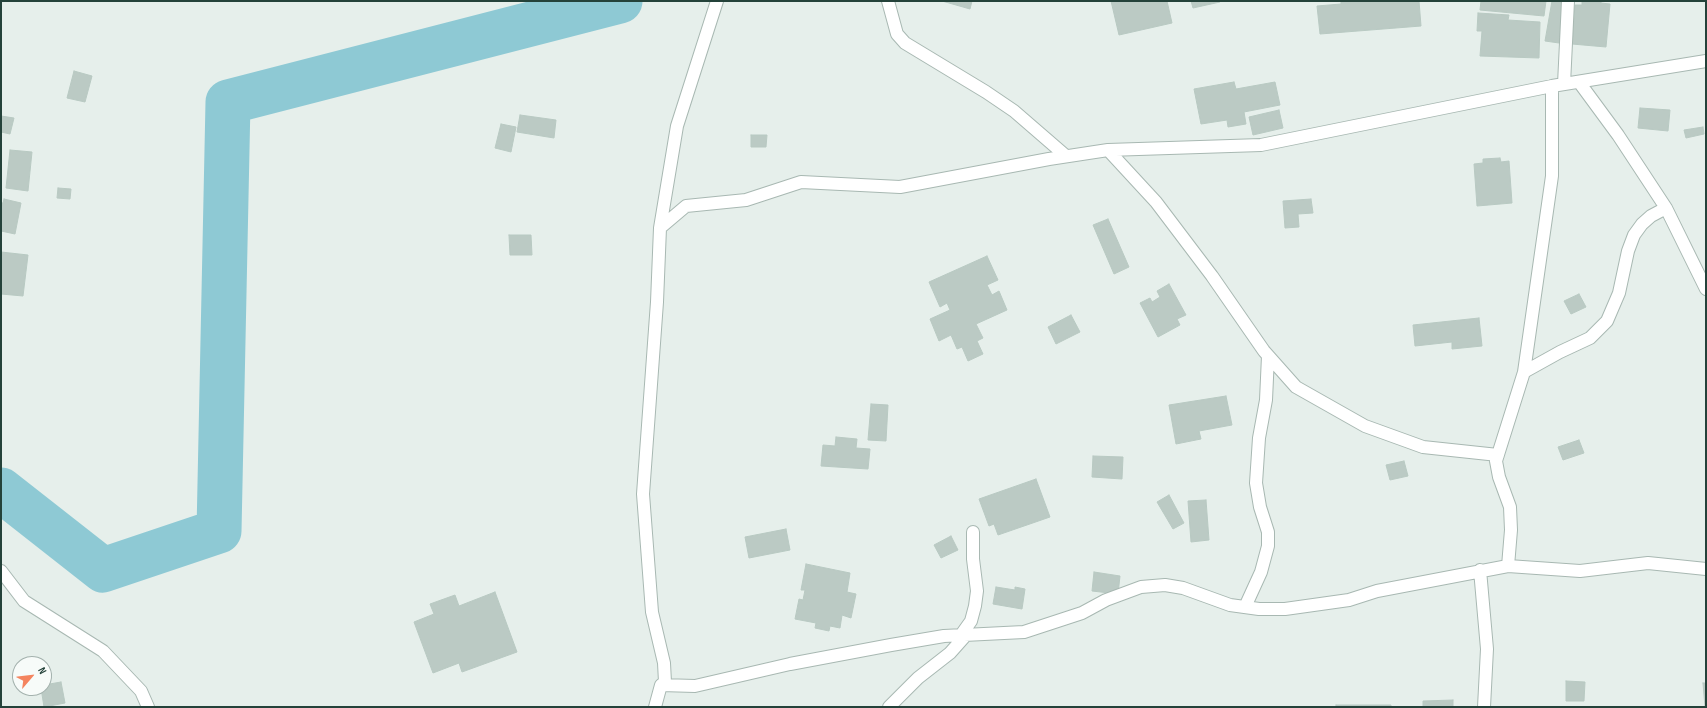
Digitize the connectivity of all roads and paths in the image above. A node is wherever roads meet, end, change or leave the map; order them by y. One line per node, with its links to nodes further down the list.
1 (717, 1): 10 (street)
2 (888, 1): 8 (street)
3 (1568, 1): 6 (street)
4 (1706, 61): 5 (street)
5 (1579, 82): 6 (street); 9 (street)
6 (1558, 85): 7 (street); 13 (street)
7 (1108, 150): 8 (street); 12 (street)
8 (1066, 156): 10 (street)
9 (1666, 208): 11 (street); 13 (street)
10 (660, 228): 22 (street)
11 (1706, 289)
12 (1268, 356): 14 (street); 20 (street)
13 (1524, 372): 14 (street)
14 (1498, 455): 16 (street)
15 (973, 532): 21 (street)
16 (1508, 566): 17 (street); 18 (street)
17 (1706, 569)
18 (1480, 570): 20 (street); 26 (street)
19 (1, 571): 23 (street)
20 (1245, 607): 21 (street)
21 (964, 635): 22 (street); 25 (street)
22 (661, 685): 24 (street)
23 (148, 707)
24 (655, 707)
25 (889, 707)
26 (1484, 707)

